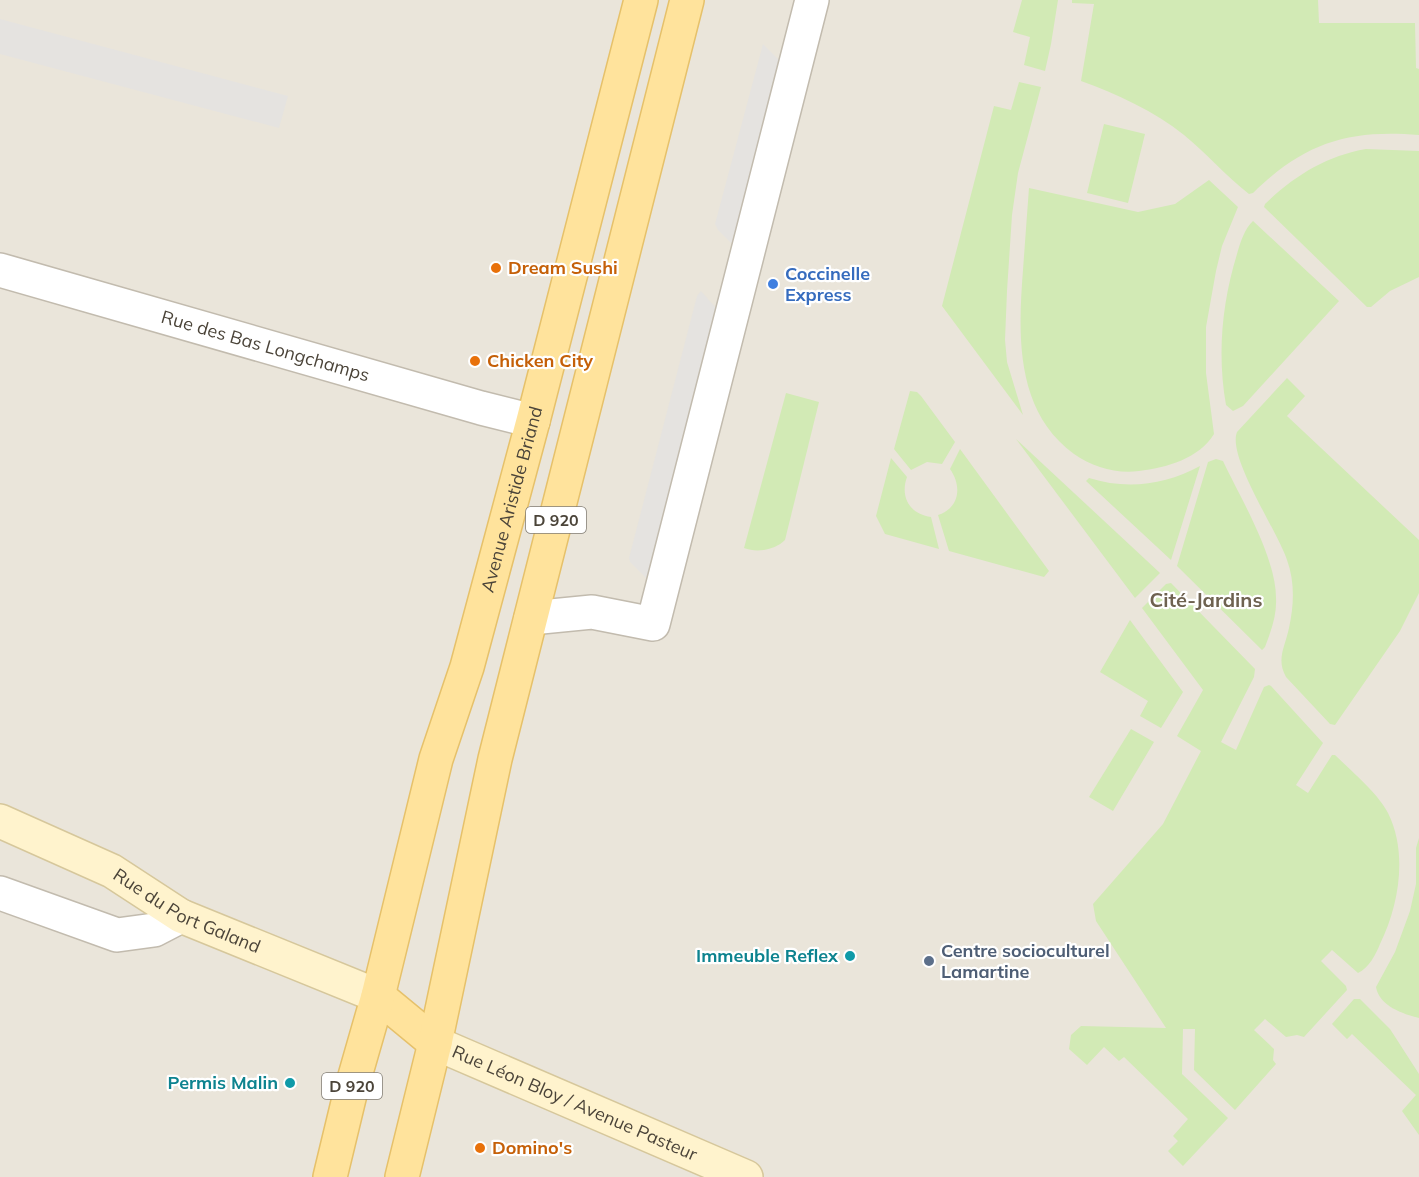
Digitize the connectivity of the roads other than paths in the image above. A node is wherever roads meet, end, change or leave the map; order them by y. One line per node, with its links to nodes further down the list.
1 (640, 0): 5 (main road, Avenue Aristide Briand / D 920)
2 (687, 0): 6 (main road, D 920)
3 (812, 0): 6 (street)
4 (0, 270): 5 (street, Rue des Bas Longchamps)
5 (532, 421): 10 (main road, Avenue Aristide Briand / D 920)
6 (531, 618): 11 (main road, D 920)
7 (0, 821): 9 (street, Rue du Port Galand)
8 (0, 893): 9 (street)
9 (181, 916): 10 (street, Rue du Port Galand)
10 (378, 996): 11 (main road); 12 (main road, D 920)
11 (435, 1043): 13 (main road, D 920); 14 (street, Rue Léon Bloy / Avenue Pasteur)
12 (330, 1177)
13 (402, 1177)
14 (746, 1177)

